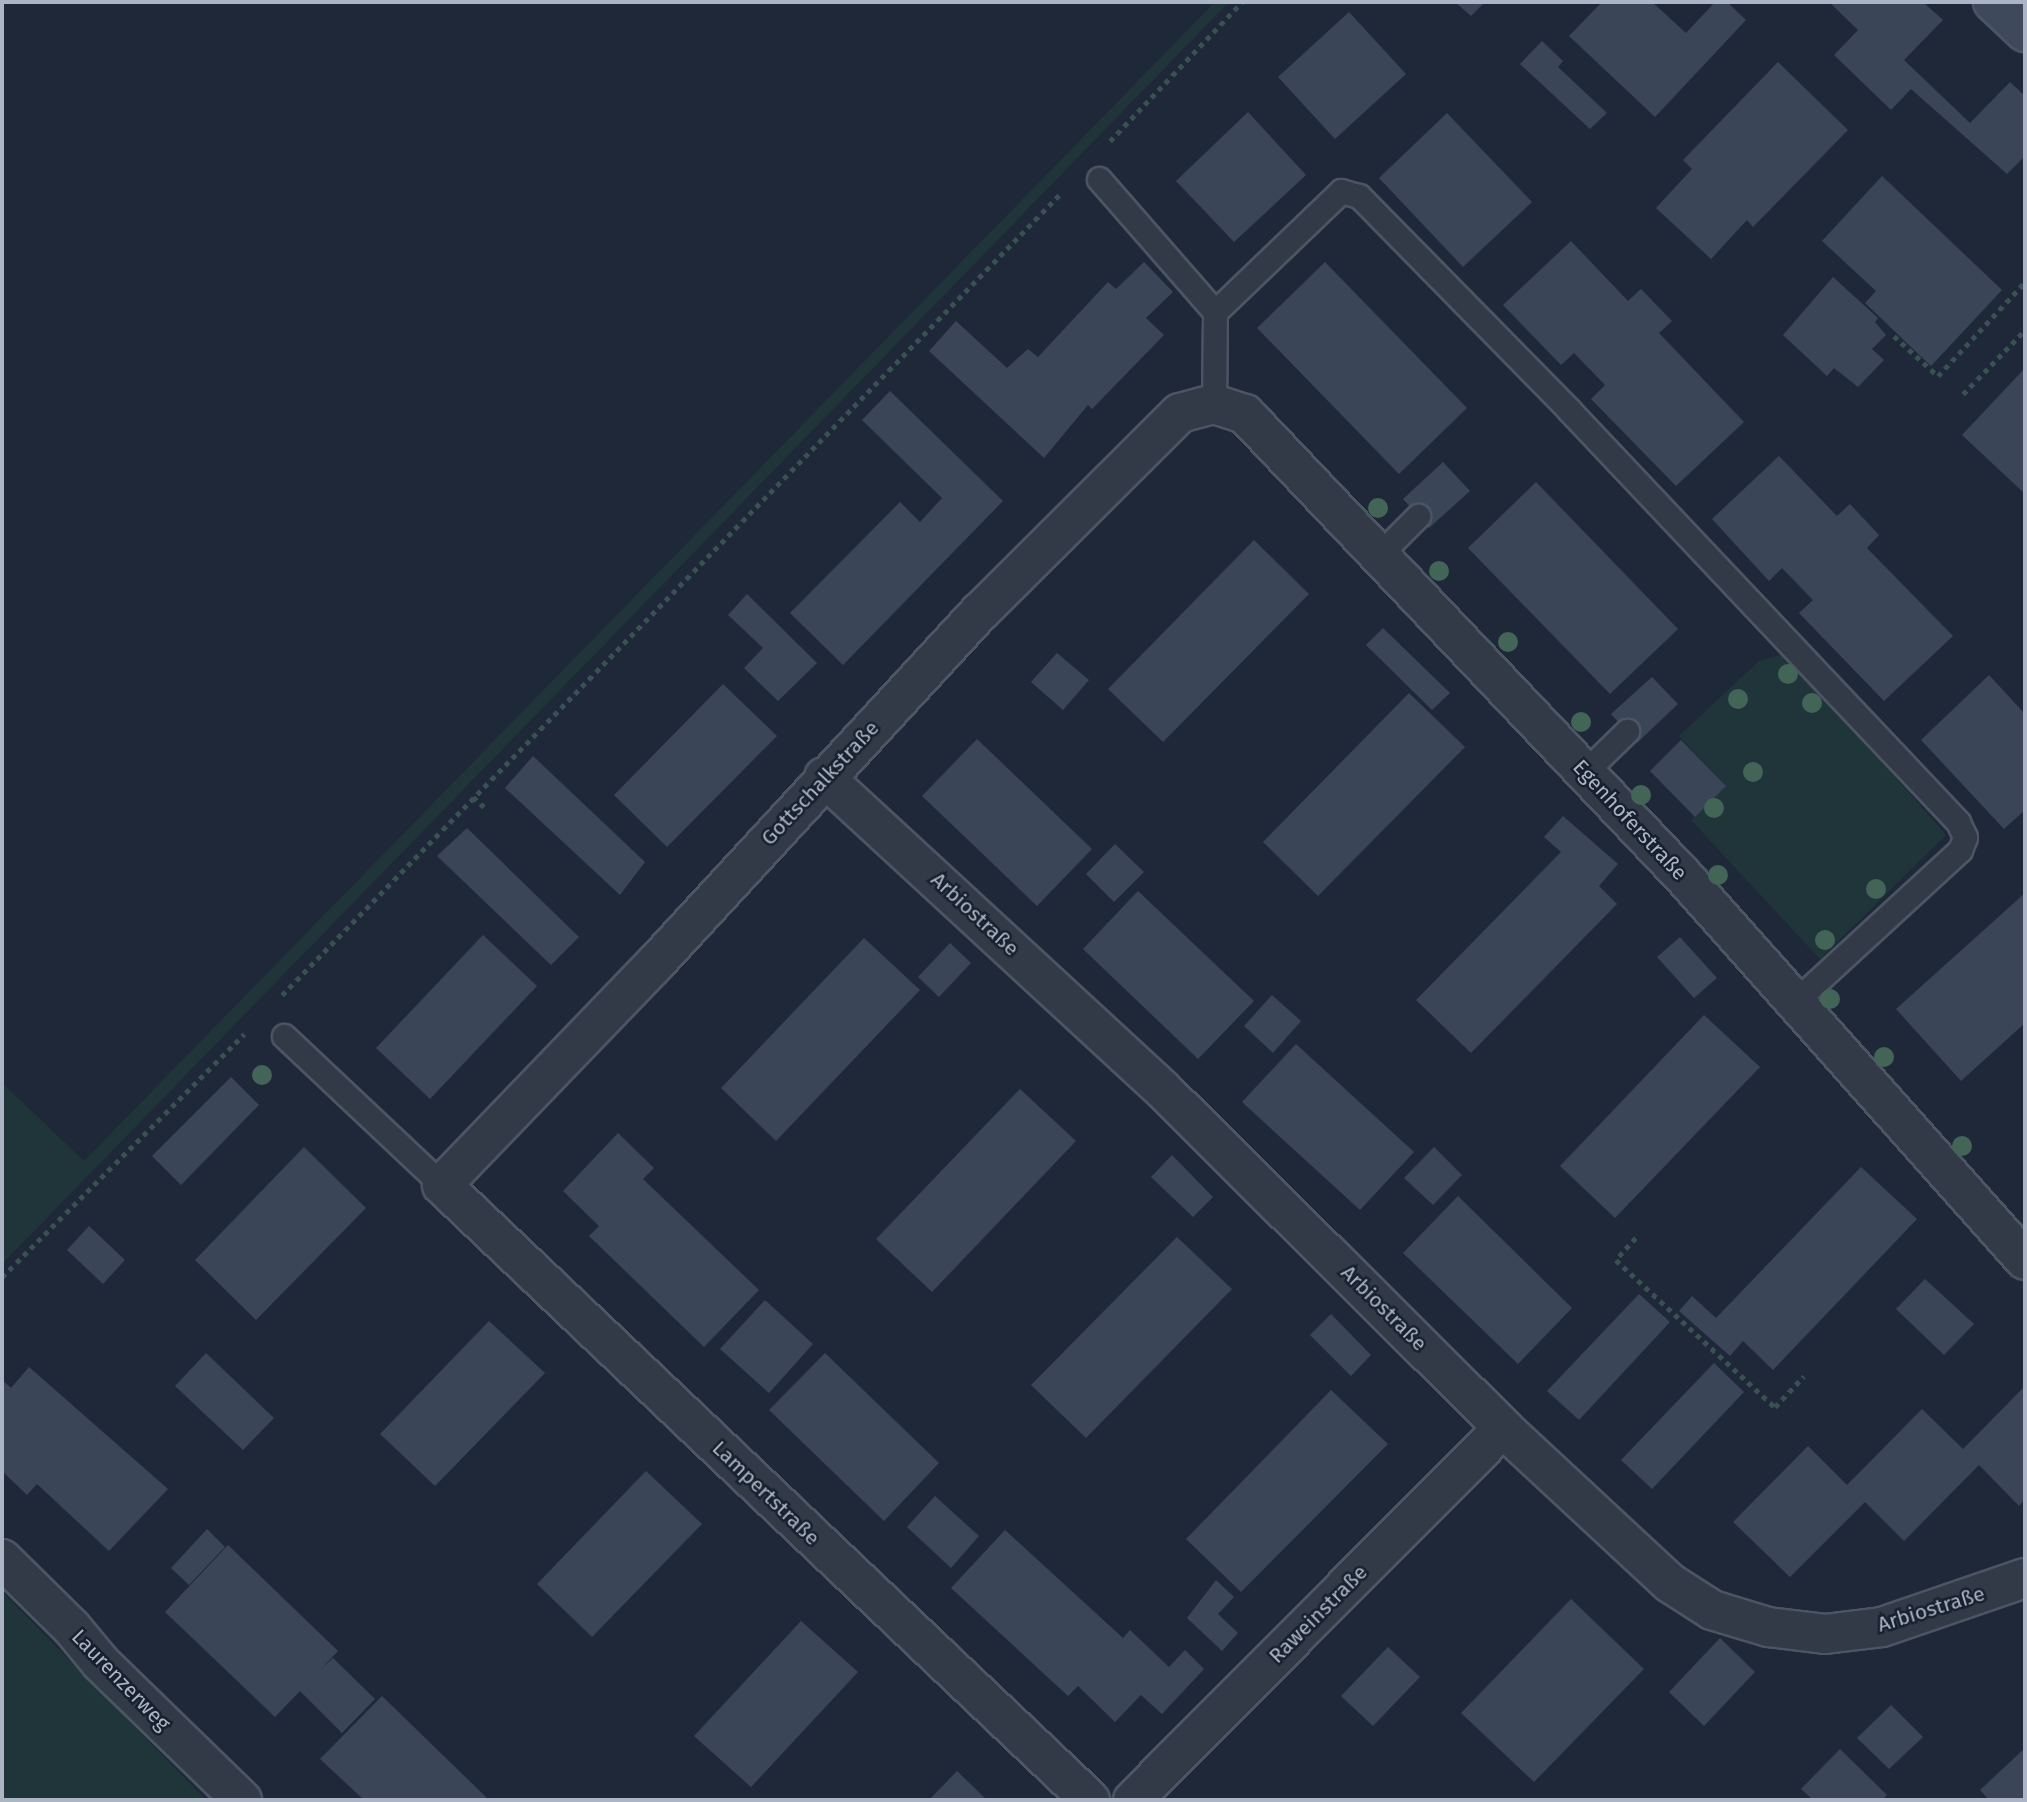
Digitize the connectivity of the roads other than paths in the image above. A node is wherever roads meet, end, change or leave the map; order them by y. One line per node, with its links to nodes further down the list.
1 (1993, 2): 2 (main road)
2 (2025, 32)
3 (1099, 179): 4 (lane)
4 (1215, 312): 5 (lane); 11 (lane)
5 (1214, 404): 7 (street, Egenhoferstraße); 10 (street, Gottschalkstraße)
6 (1418, 516): 7 (lane)
7 (1380, 554): 9 (street, Egenhoferstraße)
8 (1627, 731): 9 (lane)
9 (1585, 772): 11 (street, Egenhoferstraße)
10 (824, 776): 13 (street, Gottschalkstraße); 15 (street, Arbiostraße)
11 (1796, 1001): 14 (street, Egenhoferstraße)
12 (284, 1036): 13 (lane)
13 (442, 1185): 19 (street, Lampertstraße)
14 (2025, 1260)
15 (1503, 1428): 17 (street, Arbiostraße); 20 (street, Raweinstraße)
16 (2, 1559): 18 (street, Laurenzerweg)
17 (2025, 1578)
18 (242, 1800)
19 (1090, 1800)
20 (1133, 1800)

